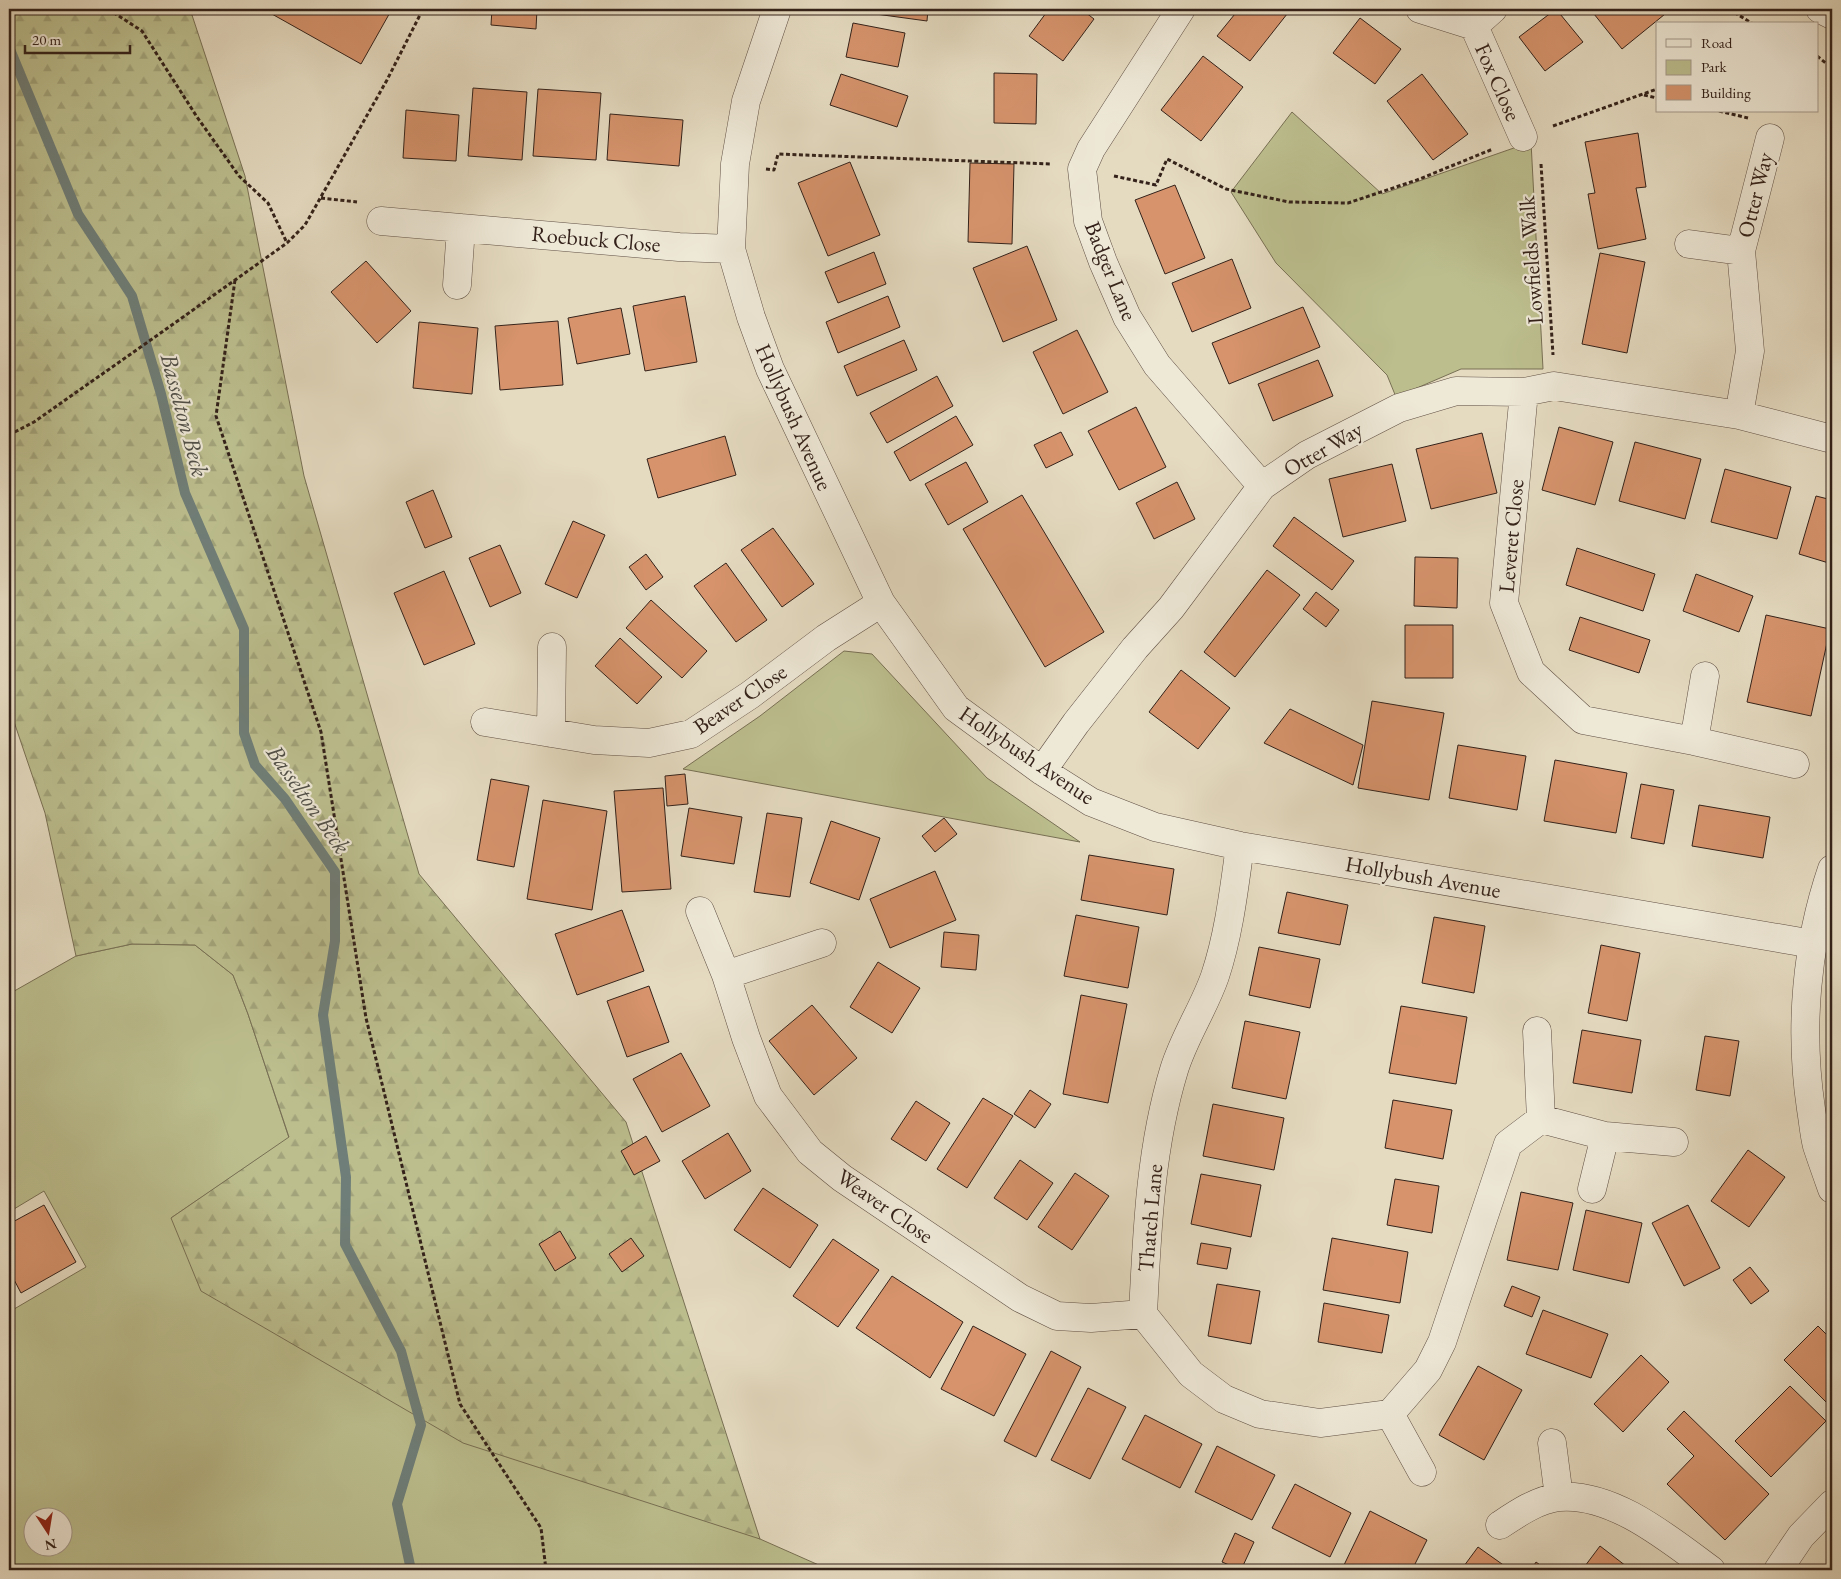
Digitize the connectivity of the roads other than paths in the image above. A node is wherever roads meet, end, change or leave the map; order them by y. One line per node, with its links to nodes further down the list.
1 (777, 9): 12 (street, Hollybush Avenue)
2 (1181, 9): 18 (street, Badger Lane)
3 (1420, 9): 6 (street, Fox Close)
4 (1820, 9): 5 (street)
5 (1832, 15)
6 (1484, 17): 8 (street, Fox Close)
7 (1762, 129): 13 (street, Otter Way)
8 (1531, 134)
9 (381, 221): 10 (street, Roebuck Close)
10 (461, 228): 12 (street, Roebuck Close); 14 (street)
11 (1689, 244): 13 (street, Otter Way)
12 (731, 249): 19 (street, Hollybush Avenue)
13 (1741, 251): 16 (street, Otter Way)
14 (457, 285)
15 (1524, 392): 16 (street, Otter Way); 18 (street, Otter Way); 24 (street, Leveret Close)
16 (1739, 416): 17 (street, Otter Way)
17 (1832, 439)
18 (1262, 486): 26 (street, Otter Way)
19 (881, 603): 23 (street, Beaver Close); 26 (street, Hollybush Avenue)
20 (552, 648): 23 (street)
21 (1704, 676): 24 (street)
22 (485, 722): 23 (street, Beaver Close)
23 (551, 733)
24 (1694, 741): 25 (street, Leveret Close)
25 (1795, 764)
26 (1042, 771): 27 (street, Hollybush Avenue)
27 (1240, 846): 31 (street, Hollybush Avenue); 39 (street, Thatch Lane)
28 (1832, 869): 31 (street)
29 (700, 911): 32 (street, Weaver Close)
30 (822, 943): 32 (street)
31 (1813, 944): 38 (street)
32 (726, 975): 39 (street, Weaver Close)
33 (1538, 1031): 34 (street)
34 (1541, 1119): 35 (street); 40 (street)
35 (1604, 1136): 36 (street); 37 (street)
36 (1674, 1142)
37 (1592, 1189)
38 (1832, 1190)
39 (1143, 1314): 40 (street)
40 (1390, 1414): 42 (street)
41 (1552, 1443): 43 (street)
42 (1422, 1472)
43 (1559, 1497): 45 (street); 46 (street)
44 (1832, 1504): 47 (street)
45 (1500, 1525)
46 (1712, 1570)
47 (1778, 1570)

